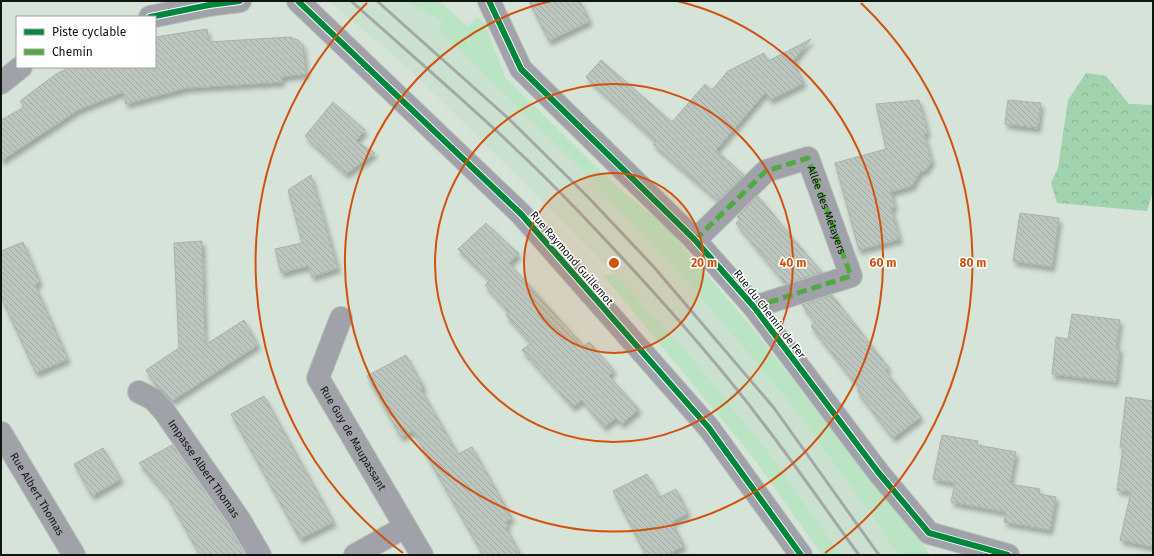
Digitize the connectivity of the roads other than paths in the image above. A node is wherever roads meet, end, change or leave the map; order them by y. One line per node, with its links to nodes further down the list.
1 (240, 1): 4 (street)
2 (298, 1): 17 (street, Rue Raymond Guillemot)
3 (489, 1): 7 (street, Rue du Chemin de Fer)
4 (155, 16)
5 (20, 68): 6 (street)
6 (1, 83)
7 (695, 240): 8 (street, Rue du Chemin de Fer); 8 (street, Allée des Métayers)
8 (754, 307): 18 (street, Rue du Chemin de Fer)
9 (341, 318): 12 (street, Rue Guy de Maupassant)
10 (139, 392): 14 (street, Impasse Albert Thomas)
11 (1, 433): 13 (street, Rue Albert Thomas)
12 (405, 527): 15 (street); 16 (street, Rue Guy de Maupassant)
13 (74, 555)
14 (260, 555)
15 (355, 555)
16 (422, 555)
17 (801, 555)
18 (1008, 555)

